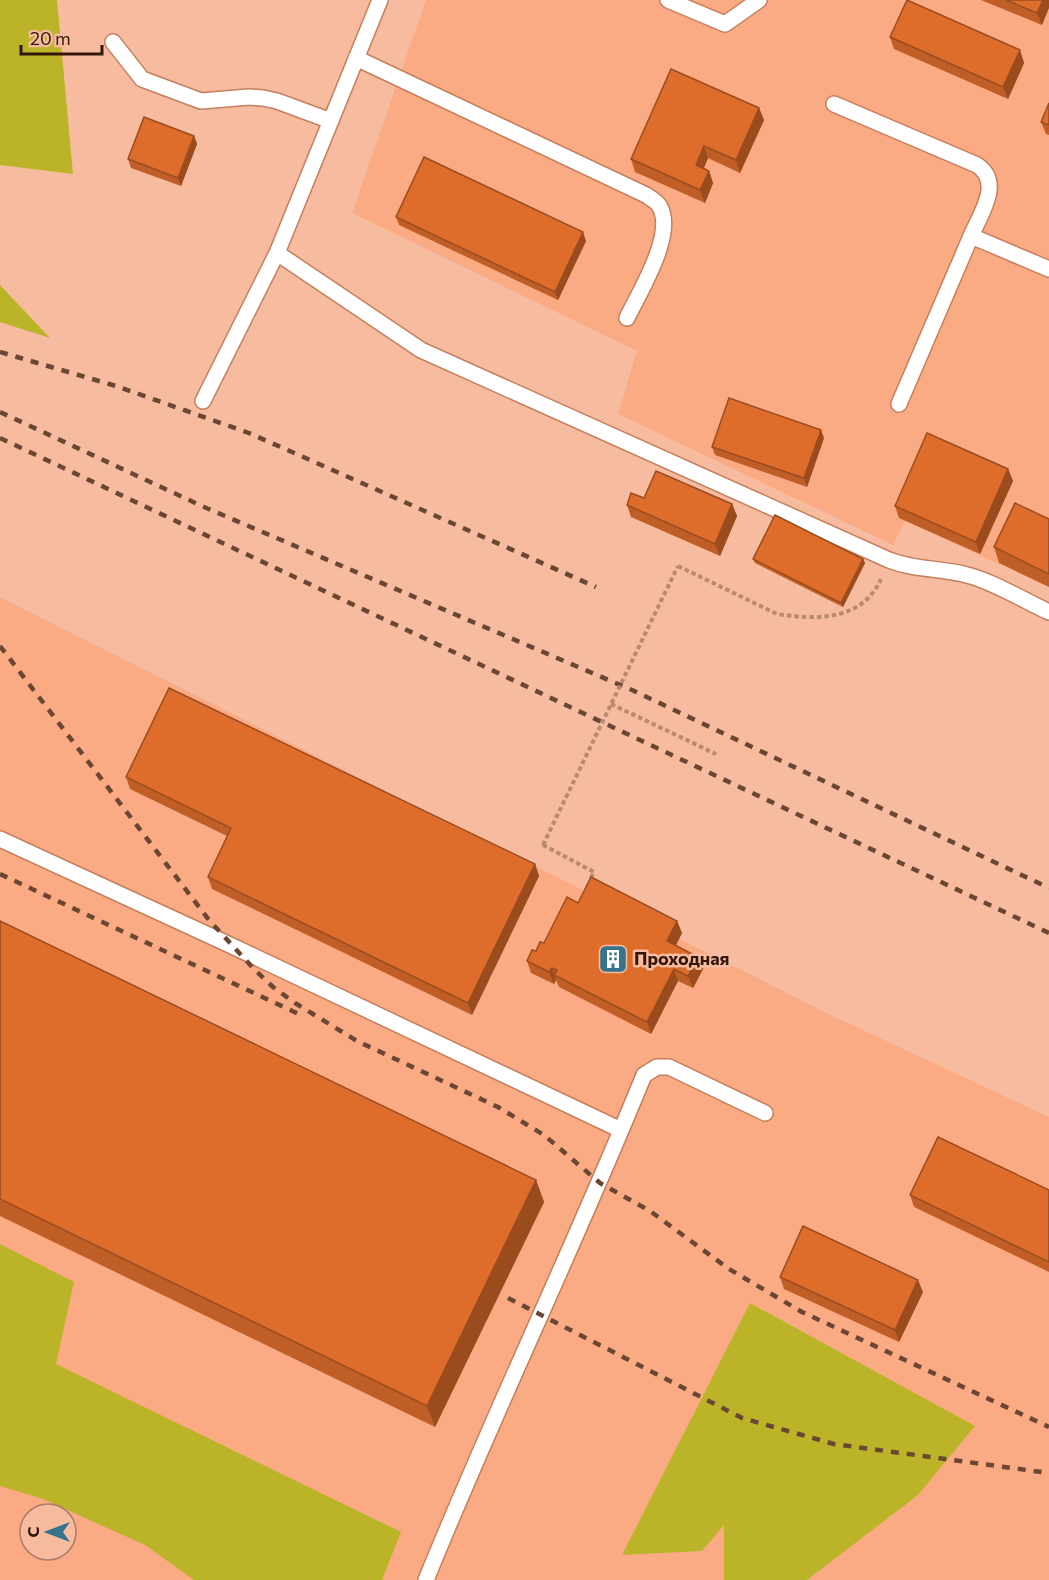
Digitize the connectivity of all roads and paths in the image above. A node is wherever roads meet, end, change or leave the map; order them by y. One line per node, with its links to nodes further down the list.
1 (380, 0): 5 (lane)
2 (668, 0): 3 (lane)
3 (759, 0)
4 (112, 42): 7 (lane)
5 (356, 58): 7 (lane); 11 (lane)
6 (834, 104): 8 (lane)
7 (331, 122): 9 (lane)
8 (971, 236): 10 (lane); 13 (lane)
9 (277, 253): 12 (lane); 14 (lane)
10 (1049, 269)
11 (627, 318)
12 (203, 401)
13 (899, 404)
14 (888, 560): 15 (lane); 16 (path, bridge)
15 (1049, 612)
16 (611, 704): 17 (path); 19 (path, bridge)
17 (716, 754)
18 (0, 839): 21 (lane)
19 (585, 890)
20 (765, 1113): 21 (lane)
21 (621, 1130): 22 (lane)
22 (426, 1580)

